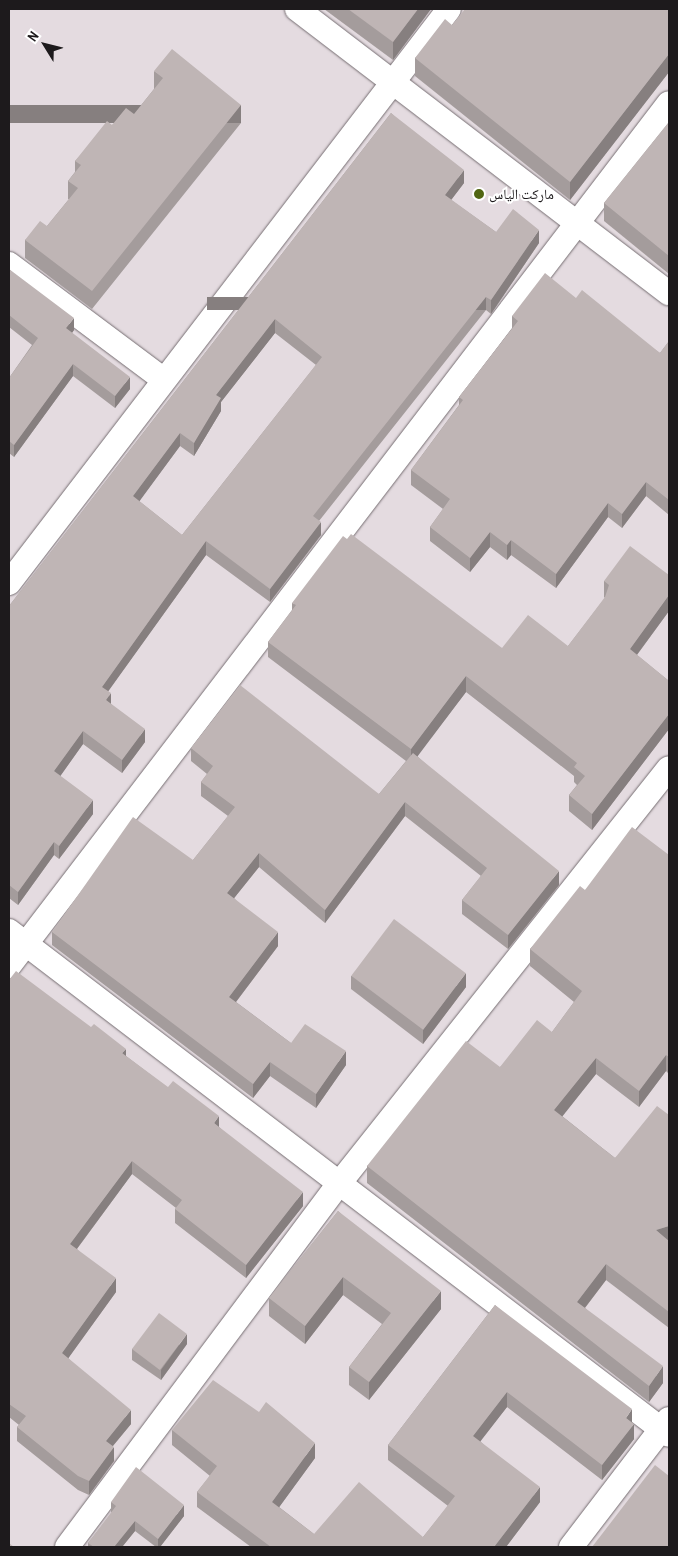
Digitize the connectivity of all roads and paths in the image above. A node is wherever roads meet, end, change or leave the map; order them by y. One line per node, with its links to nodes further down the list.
1 (296, 9): 3 (street)
2 (449, 9): 3 (street)
3 (392, 84): 5 (street); 8 (street)
4 (669, 103): 5 (street)
5 (576, 220): 7 (street); 11 (street)
6 (9, 264): 8 (street)
7 (669, 293)
8 (163, 378): 9 (street)
9 (9, 583)
10 (669, 768): 13 (street)
11 (16, 937): 12 (street); 13 (street)
12 (9, 966)
13 (338, 1185): 14 (street); 15 (street)
14 (667, 1428): 16 (street)
15 (67, 1547)
16 (571, 1547)

